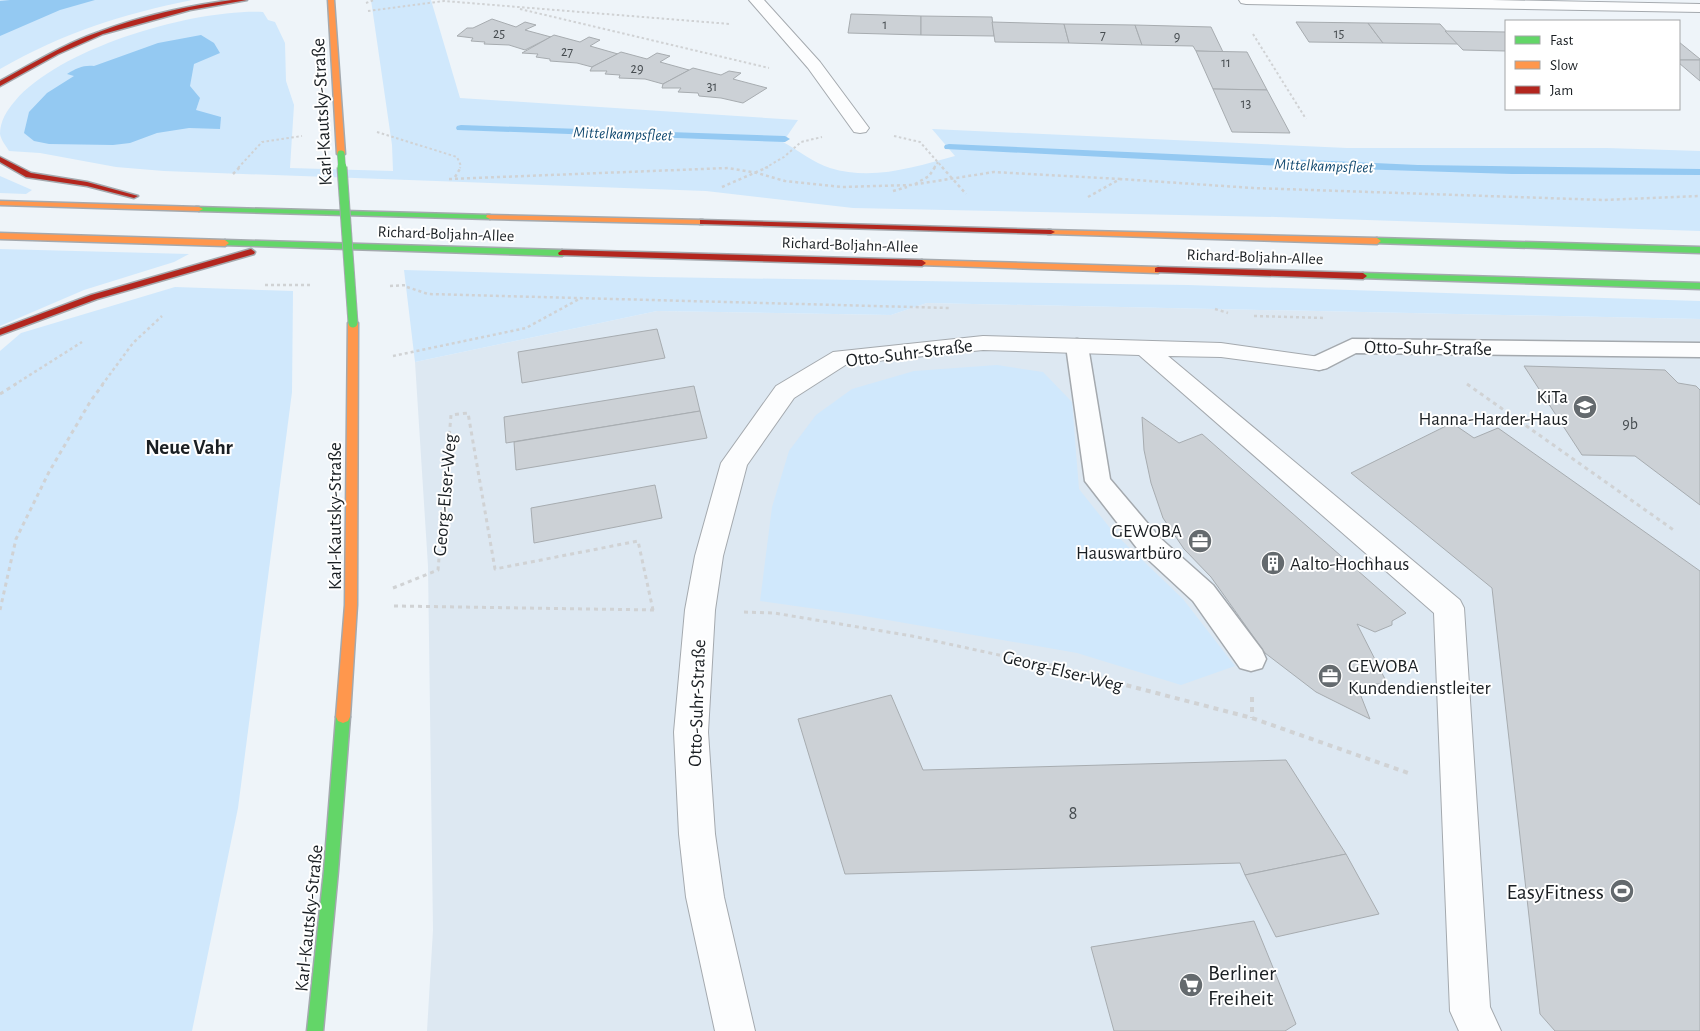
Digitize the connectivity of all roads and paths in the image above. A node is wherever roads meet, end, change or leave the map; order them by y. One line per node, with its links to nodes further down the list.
1 (244, 0): 12 (main road)
2 (331, 0): 8 (main road, Karl-Kautsky-Straße)
3 (756, 0): 9 (street)
4 (1246, 0): 7 (street)
5 (427, 1): 6 (path); 8 (path)
6 (512, 7): 9 (path); 11 (path)
7 (1700, 8)
8 (333, 17): 17 (main road, Karl-Kautsky-Straße)
9 (778, 28): 11 (street)
10 (1252, 32): 15 (path)
11 (814, 66): 16 (street)
12 (15, 77): 13 (main road); 14 (main road)
13 (0, 84)
14 (0, 96)
15 (1306, 119)
16 (860, 128): 19 (path); 20 (path)
17 (339, 130): 21 (path); 22 (path); 50 (main road, Karl-Kautsky-Straße, bridge)
18 (0, 159): 33 (main road)
19 (938, 162): 24 (path); 26 (path)
20 (757, 173): 21 (path); 26 (path); 27 (path)
21 (455, 177): 25 (path)
22 (229, 178)
23 (1120, 179): 24 (path); 29 (path); 30 (path)
24 (955, 180): 26 (path); 31 (path)
25 (442, 181)
26 (911, 186): 28 (path)
27 (721, 187)
28 (887, 193)
29 (1700, 196)
30 (1086, 198)
31 (970, 199)
32 (0, 204): 33 (main road, Richard-Boljahn-Allee)
33 (179, 208): 36 (main road, Richard-Boljahn-Allee)
34 (0, 236): 35 (main road, Richard-Boljahn-Allee)
35 (280, 244): 38 (main road, Richard-Boljahn-Allee); 42 (main road)
36 (1700, 250)
37 (404, 286): 39 (path)
38 (1700, 286)
39 (582, 298): 40 (path); 47 (path)
40 (958, 309)
41 (164, 314): 51 (path)
42 (0, 332)
43 (1077, 346): 45 (street, Otto-Suhr-Straße); 53 (street, Otto-Suhr-Straße); 54 (lane)
44 (1430, 347): 46 (lane, Otto-Suhr-Straße); 48 (lane, Otto-Suhr-Straße); 49 (path)
45 (1145, 348): 48 (street, Otto-Suhr-Straße); 55 (street)
46 (1700, 350)
47 (416, 351)
48 (1319, 363)
49 (1675, 531)
50 (351, 605): 52 (path, Georg-Elser-Weg); 52 (path, Georg-Elser-Weg); 56 (main road, Karl-Kautsky-Straße)
51 (0, 610)
52 (653, 610): 53 (path, Georg-Elser-Weg)
53 (700, 610): 55 (path, Georg-Elser-Weg); 57 (street, Otto-Suhr-Straße)
54 (1251, 659)
55 (1460, 791): 58 (street)
56 (315, 1031)
57 (736, 1031)
58 (1482, 1031)

